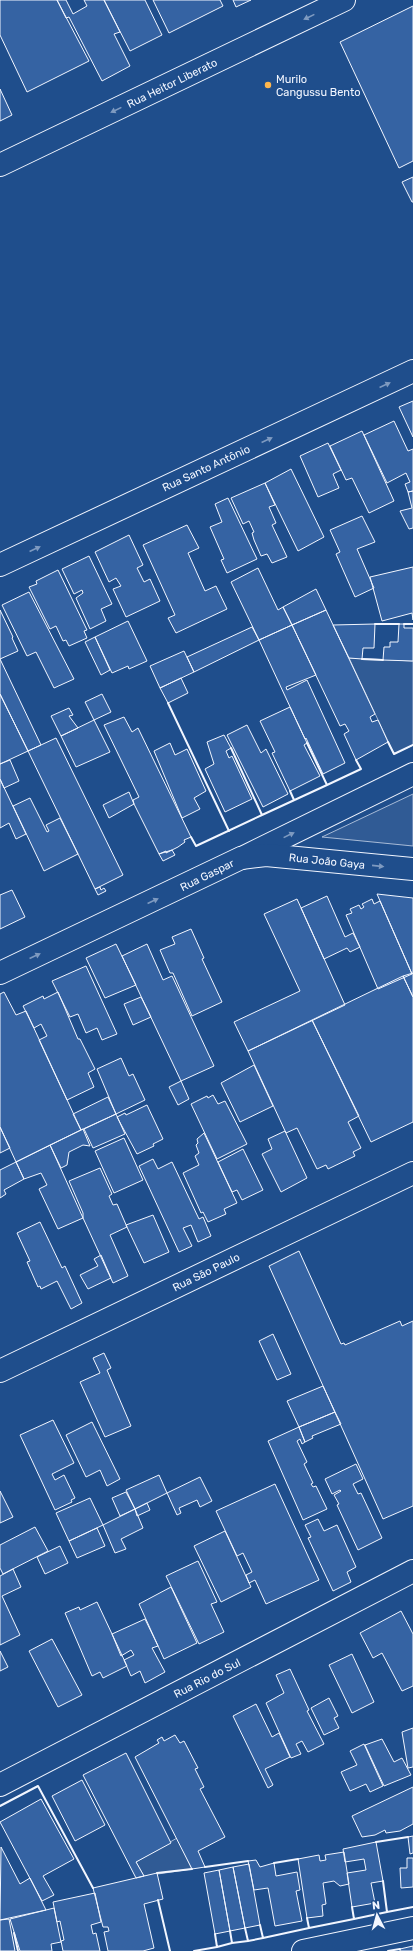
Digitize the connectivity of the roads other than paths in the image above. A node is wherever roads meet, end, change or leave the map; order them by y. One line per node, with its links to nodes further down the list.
1 (344, 0): 2 (street, Rua Heitor Liberato, one-way to 2)
2 (0, 165)
3 (413, 371): 4 (street, Rua Santo Antônio, one-way to 3)
4 (0, 565)
5 (413, 774): 6 (street, Rua Gaspar, one-way to 5)
6 (241, 858): 7 (street, Rua João Gaya, one-way to 7); 8 (street, Rua Gaspar, one-way to 6)
7 (413, 869)
8 (0, 973)
9 (413, 1173): 10 (street, Rua São Paulo)
10 (0, 1371)
11 (413, 1571): 12 (street, Rua Rio do Sul)
12 (0, 1785)
13 (413, 1928): 14 (street)
14 (303, 1951)

